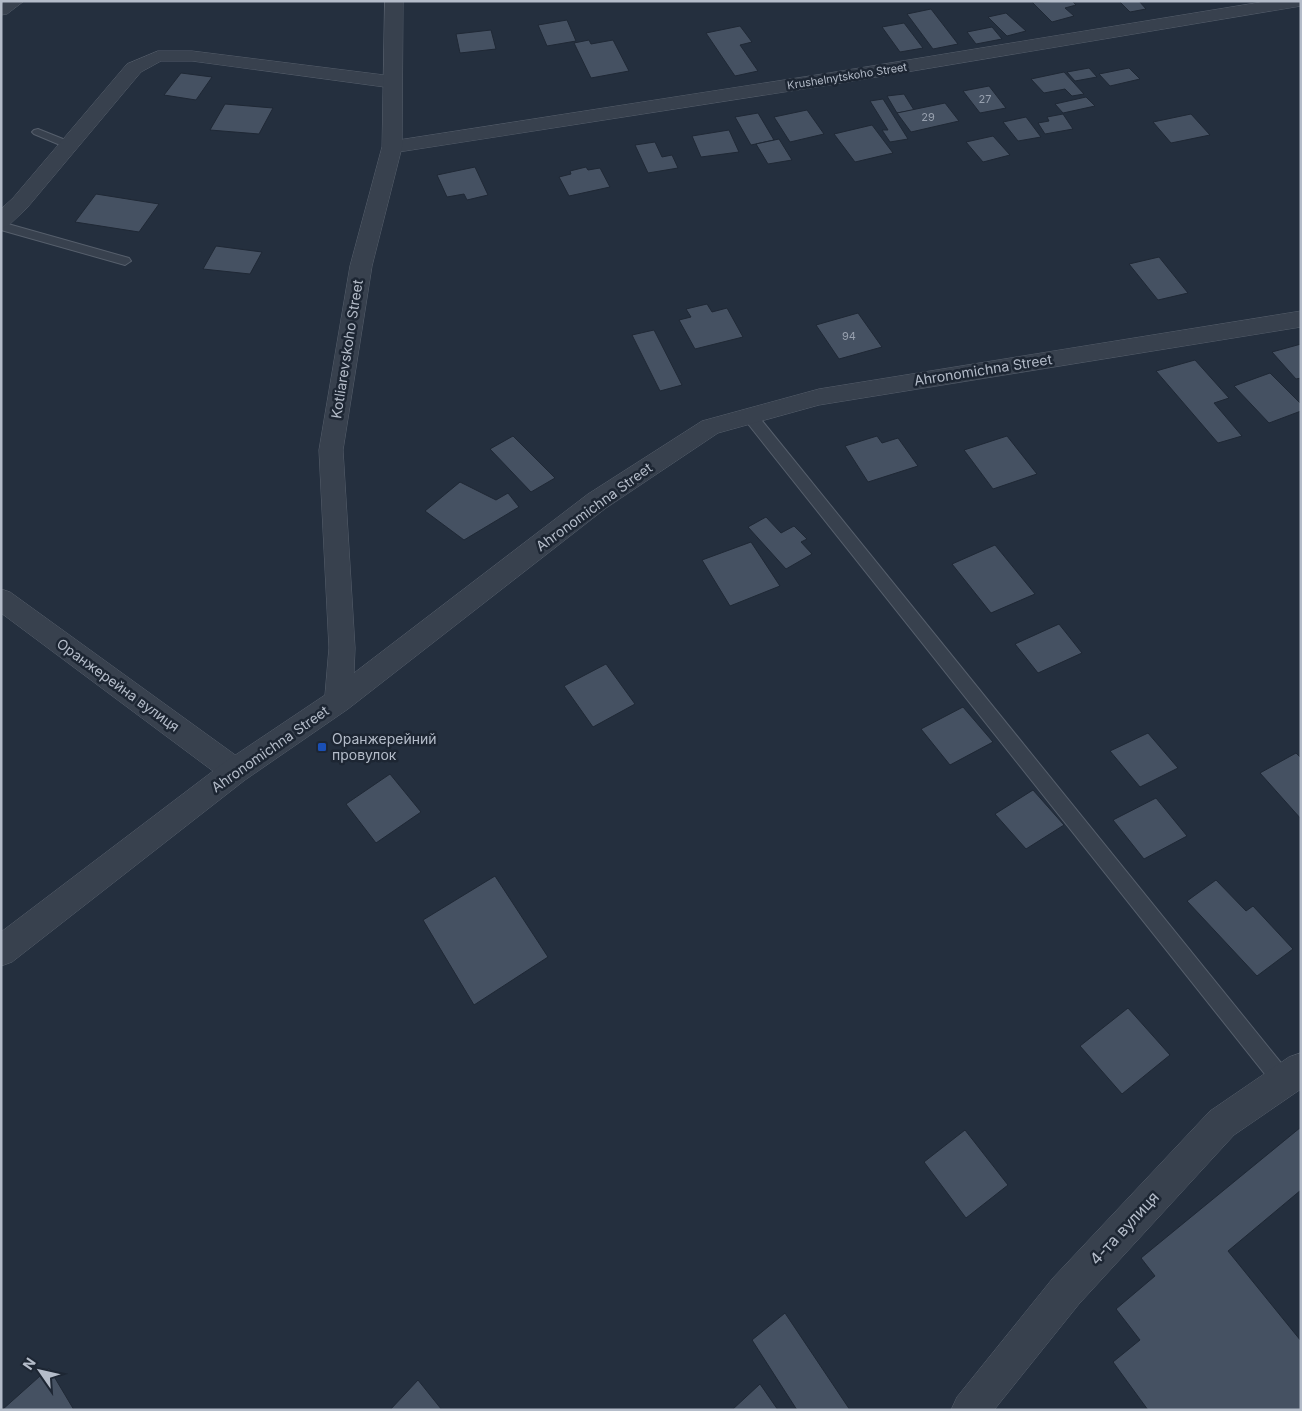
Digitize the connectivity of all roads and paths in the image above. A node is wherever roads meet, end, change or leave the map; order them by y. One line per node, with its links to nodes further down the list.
1 (15, 1): 5 (street)
2 (394, 1): 7 (street, Kotliarevskoho Street)
3 (1195, 1): 6 (street)
4 (1301, 1): 6 (street, Krushelnytskoho Street)
5 (1, 10)
6 (1217, 16): 10 (street, Krushelnytskoho Street)
7 (392, 82): 9 (street); 10 (street, Kotliarevskoho Street)
8 (38, 132): 9 (lane)
9 (69, 145): 11 (street)
10 (392, 147): 17 (street, Kotliarevskoho Street)
11 (1, 221)
12 (1, 226): 13 (lane)
13 (125, 261)
14 (1301, 319): 15 (street, Ahronomichna Street)
15 (750, 416): 17 (street, Ahronomichna Street); 20 (lane)
16 (1, 599): 18 (street, Оранжерейна вулиця)
17 (338, 701): 18 (street, Ahronomichna Street)
18 (235, 771): 19 (street, Ahronomichna Street)
19 (1, 952)
20 (1292, 1075): 21 (street, 4-та вулиця)
21 (970, 1410)

